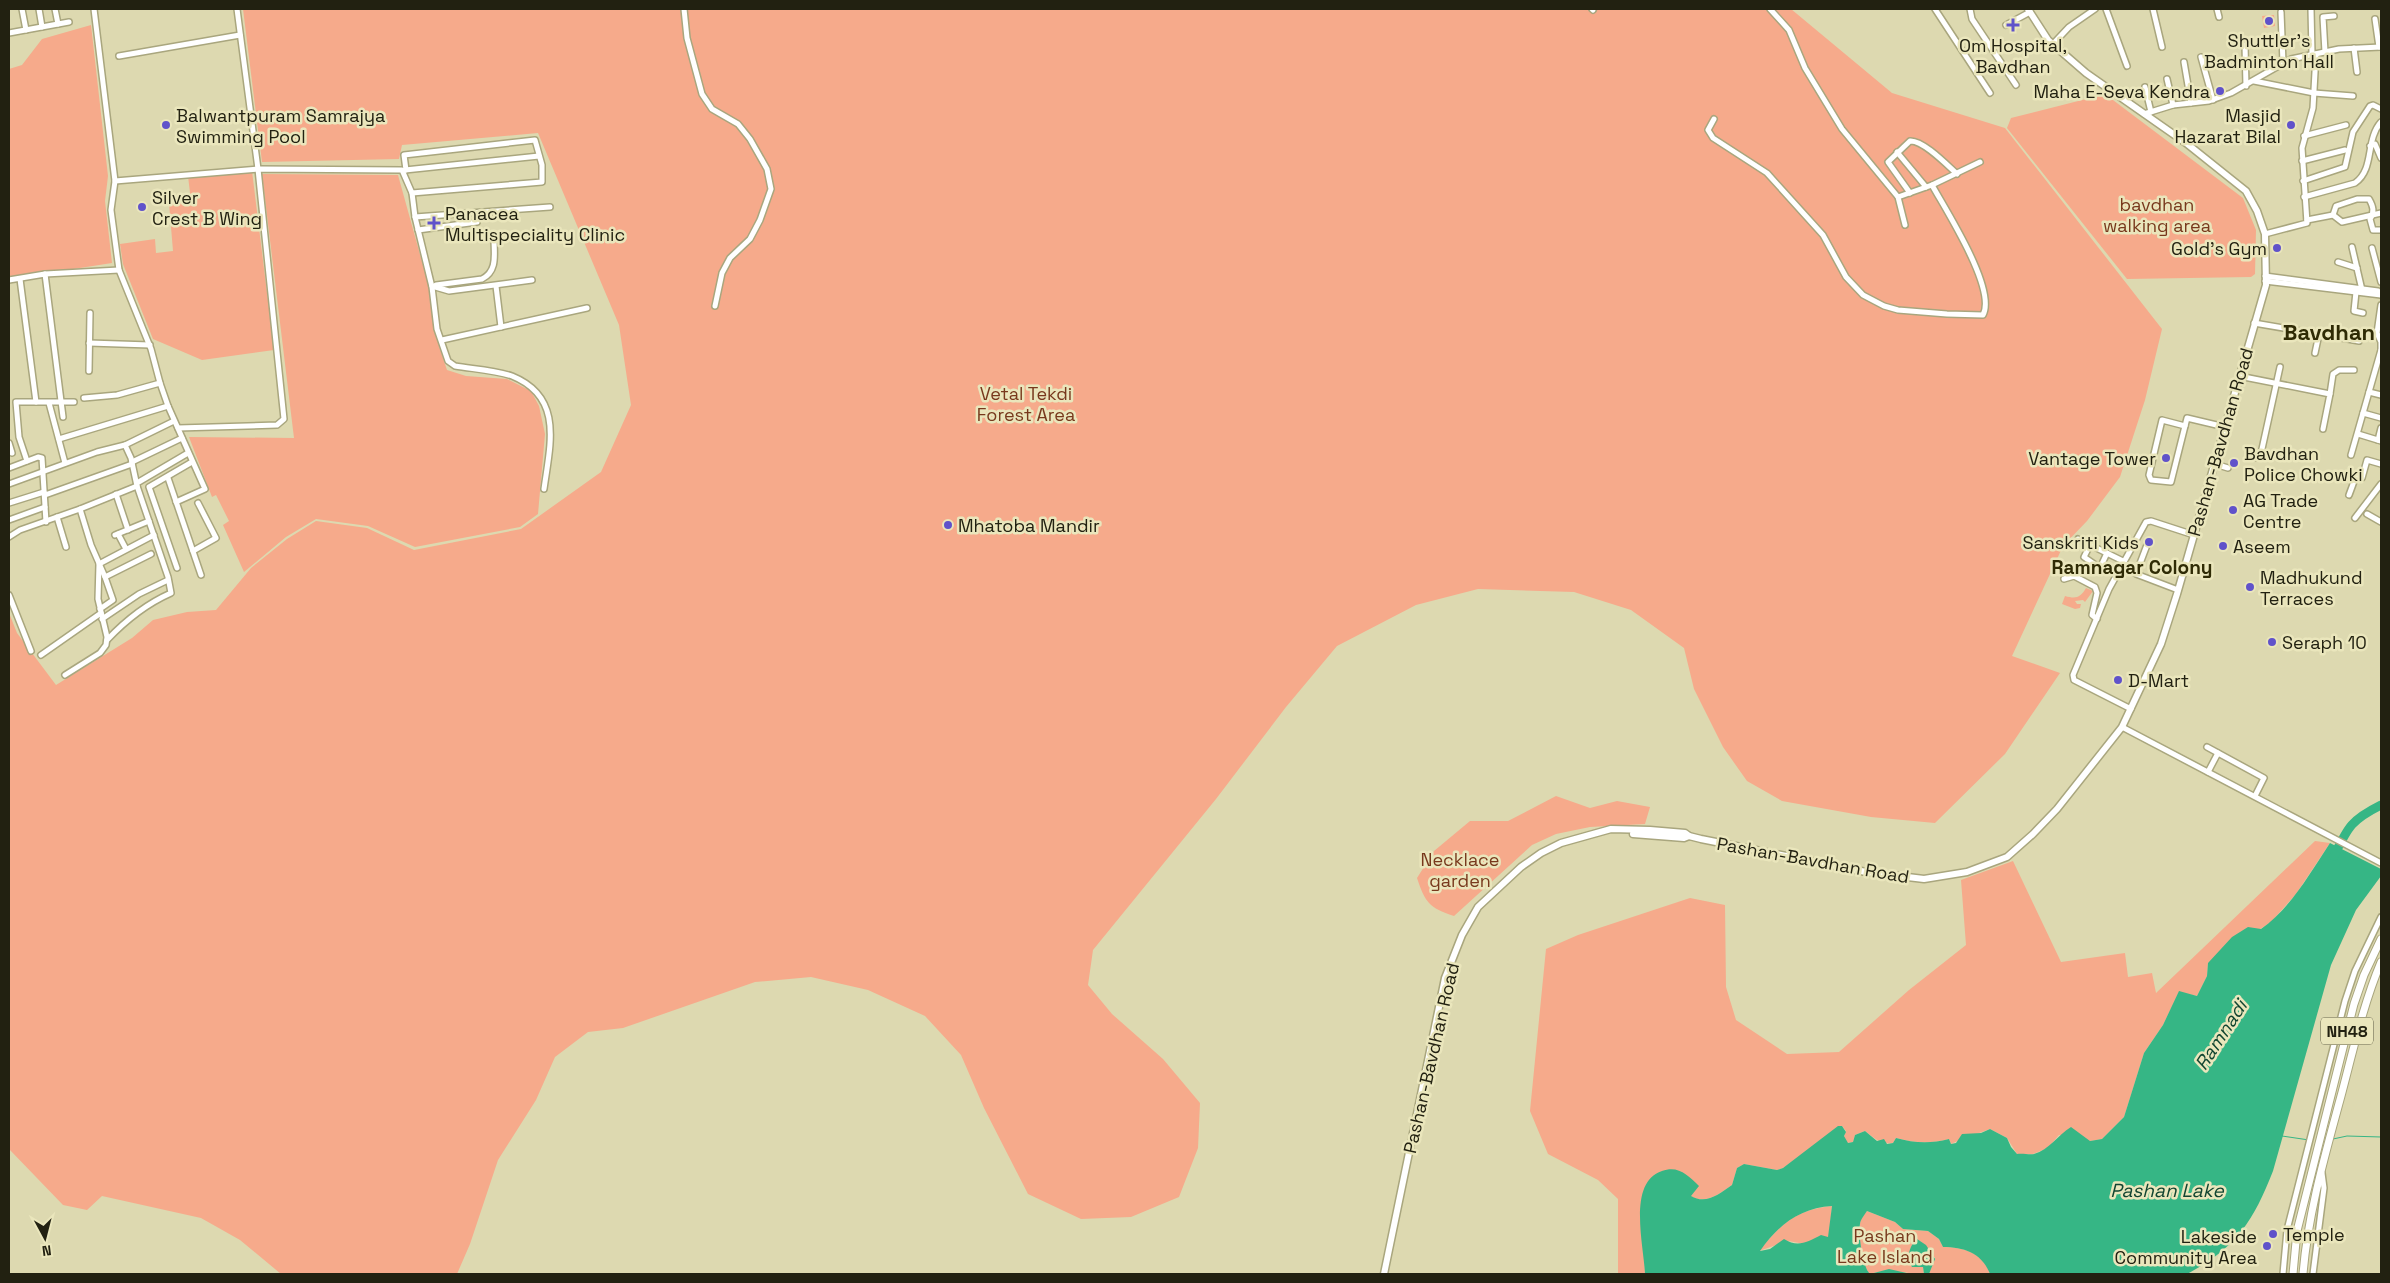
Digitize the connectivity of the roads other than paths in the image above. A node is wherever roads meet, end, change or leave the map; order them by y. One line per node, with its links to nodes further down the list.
1 (22, 9): 25 (street)
2 (39, 9): 24 (street)
3 (56, 9): 22 (street)
4 (94, 9): 69 (street)
5 (237, 9): 27 (street)
6 (684, 9): 105 (street)
7 (1770, 9): 74 (street)
8 (1935, 9): 46 (street)
9 (1970, 9): 43 (street)
10 (2095, 9): 16 (street)
11 (2106, 9): 39 (street)
12 (2152, 9): 30 (street)
13 (2217, 9): 19 (street)
14 (2311, 9): 34 (street)
15 (2029, 10): 23 (street); 28 (main road)
16 (2087, 11): 28 (street)
17 (2281, 12): 38 (street)
18 (2334, 16): 33 (street)
19 (2219, 17)
20 (2375, 19): 31 (street)
21 (70, 22): 22 (street)
22 (58, 24): 24 (street)
23 (2006, 25)
24 (42, 27): 25 (street)
25 (26, 30): 26 (street)
26 (9, 33)
27 (240, 35): 35 (street); 66 (street)
28 (2053, 44): 54 (main road)
29 (2245, 45): 44 (street)
30 (2162, 47)
31 (2380, 47): 32 (street)
32 (2354, 48): 33 (street); 40 (street)
33 (2326, 52): 34 (street)
34 (2314, 54): 38 (street); 47 (street)
35 (119, 56)
36 (2201, 57): 49 (street)
37 (2184, 62): 50 (street)
38 (2283, 63): 42 (street)
39 (2127, 66)
40 (2357, 72)
41 (2167, 79): 51 (street)
42 (2254, 81): 44 (street); 47 (street)
43 (2016, 85)
44 (2246, 86): 49 (street)
45 (2145, 87): 53 (street)
46 (1990, 93)
47 (2314, 93): 48 (street); 58 (street)
48 (2353, 96)
49 (2213, 100): 50 (street)
50 (2191, 103): 51 (street)
51 (2173, 105): 53 (street)
52 (2381, 109): 70 (street)
53 (2151, 112): 54 (street)
54 (2144, 114): 86 (main road, Pashan-Bavdhan Road)
55 (1714, 119): 71 (street)
56 (2381, 122): 59 (street)
57 (2346, 126): 58 (street)
58 (2304, 136): 64 (street)
59 (2370, 146): 63 (street); 75 (street)
60 (2345, 150): 64 (street)
61 (1897, 152): 68 (street); 71 (street); 73 (street)
62 (539, 156): 67 (street); 67 (street); 72 (street)
63 (2381, 158)
64 (2302, 160): 70 (street)
65 (1980, 162): 68 (street)
66 (258, 169): 67 (street); 69 (street); 143 (street)
67 (404, 170): 72 (street)
68 (1957, 174): 71 (street)
69 (115, 181): 92 (street)
70 (2303, 181): 75 (street)
71 (1929, 186): 73 (street)
72 (412, 193): 80 (street)
73 (1910, 193): 74 (street)
74 (1898, 197): 83 (street)
75 (2304, 197): 81 (street)
76 (550, 207): 80 (street)
77 (2381, 213): 79 (street)
78 (2333, 215): 79 (street); 79 (street); 81 (street)
79 (2373, 215): 85 (street)
80 (416, 217): 84 (street)
81 (2307, 220): 86 (street)
82 (477, 222): 84 (street)
83 (1905, 225)
84 (418, 230): 99 (street)
85 (2381, 230)
86 (2265, 234): 97 (main road, Pashan-Bavdhan Road)
87 (494, 239): 99 (street)
88 (2352, 247): 91 (street)
89 (2372, 248): 98 (street)
90 (2338, 262): 91 (street)
91 (2357, 268): 102 (street)
92 (119, 270): 93 (street); 115 (street)
93 (45, 274): 94 (street); 135 (street)
94 (20, 278): 95 (street); 131 (street)
95 (9, 280)
96 (532, 280): 100 (street)
97 (2265, 280): 101 (street); 109 (main road, Pashan-Bavdhan Road)
98 (2381, 282)
99 (432, 286): 100 (street); 112 (street)
100 (496, 286): 110 (street)
101 (2353, 290): 102 (street); 108 (street)
102 (2363, 291): 103 (street)
103 (2381, 295)
104 (2381, 305): 116 (street)
105 (715, 306)
106 (587, 308): 110 (street)
107 (90, 313): 114 (street)
108 (2363, 313)
109 (2254, 323): 111 (street); 123 (main road, Pashan-Bavdhan Road)
110 (501, 327): 112 (street)
111 (2319, 334): 113 (street); 117 (street)
112 (442, 340): 169 (street)
113 (2359, 341)
114 (89, 343): 115 (street); 120 (street)
115 (150, 345): 125 (street)
116 (2381, 350): 121 (street)
117 (2315, 353)
118 (2280, 367): 124 (street)
119 (2354, 370): 127 (street)
120 (88, 371)
121 (2374, 372): 122 (street); 126 (street)
122 (2381, 374)
123 (2239, 376): 124 (street); 142 (main road, Pashan-Bavdhan Road)
124 (2277, 382): 127 (street); 155 (street)
125 (160, 384): 129 (street); 136 (street)
126 (2368, 392): 128 (street); 137 (street)
127 (2330, 394): 145 (street)
128 (2381, 395)
129 (84, 398)
130 (9, 402): 133 (street)
131 (36, 402): 133 (street); 134 (street)
132 (74, 402): 135 (street)
133 (16, 403): 156 (street)
134 (49, 403): 135 (street); 148 (street)
135 (60, 403): 138 (street)
136 (168, 406): 140 (street); 148 (street)
137 (2362, 413): 139 (street); 146 (street)
138 (63, 417)
139 (2381, 418)
140 (174, 421): 143 (street); 151 (street)
141 (2185, 426): 141 (street); 142 (street)
142 (2225, 427): 160 (main road, Pashan-Bavdhan Road)
143 (178, 428): 147 (street)
144 (2381, 428): 149 (street)
145 (2322, 429)
146 (2358, 434): 149 (street); 154 (street)
147 (182, 438): 153 (street); 159 (street)
148 (59, 439): 158 (street)
149 (2380, 441)
150 (9, 443): 152 (street)
151 (125, 445): 158 (street); 159 (street)
152 (12, 452)
153 (188, 453): 157 (street); 167 (street)
154 (2351, 455)
155 (2250, 457)
156 (27, 461): 162 (street); 164 (street)
157 (192, 462): 165 (street); 173 (street)
158 (66, 463): 164 (street)
159 (132, 463): 167 (street); 170 (street)
160 (2214, 464): 163 (street); 187 (main road, Pashan-Bavdhan Road)
161 (2381, 464): 172 (street)
162 (9, 468)
163 (2228, 468)
164 (43, 472): 166 (street); 170 (street)
165 (168, 478): 173 (street); 199 (street)
166 (9, 484)
167 (137, 484): 171 (street); 182 (street)
168 (2381, 484): 180 (street)
169 (544, 489)
170 (45, 494): 174 (street); 176 (street)
171 (116, 494): 177 (street); 185 (street)
172 (2349, 495)
173 (176, 502): 194 (street)
174 (9, 503)
175 (198, 503): 194 (street)
176 (45, 507): 181 (street); 183 (street)
177 (80, 509): 179 (street); 198 (street)
178 (2367, 514): 184 (street)
179 (58, 517): 183 (street); 192 (street)
180 (2355, 518)
181 (9, 520)
182 (149, 521): 185 (street); 186 (street)
183 (46, 522): 188 (street)
184 (2381, 522)
185 (128, 530): 193 (street)
186 (154, 535): 193 (street); 203 (street)
187 (2194, 535): 197 (street); 204 (main road, Pashan-Bavdhan Road)
188 (9, 536)
189 (2078, 539): 190 (street)
190 (2090, 545): 196 (street); 196 (street)
191 (2147, 545): 204 (street)
192 (66, 546)
193 (126, 549): 198 (street)
194 (193, 551): 200 (street)
195 (151, 554): 201 (street)
196 (2108, 554): 197 (street)
197 (2123, 561): 207 (street)
198 (99, 564): 201 (street); 206 (street)
199 (177, 568)
200 (201, 575)
201 (105, 577): 206 (street)
202 (2064, 579): 207 (street)
203 (168, 580): 206 (street); 208 (street)
204 (2178, 590): 212 (main road, Pashan-Bavdhan Road)
205 (9, 595): 209 (street)
206 (101, 614): 208 (street); 210 (street)
207 (2096, 619): 212 (street)
208 (107, 640): 211 (street)
209 (31, 651)
210 (41, 654)
211 (65, 675)
212 (2131, 709): 213 (main road, Pashan-Bavdhan Road)
213 (2122, 727): 216 (street); 225 (main road, Pashan-Bavdhan Road)
214 (2207, 747): 215 (street)
215 (2218, 753): 216 (street); 217 (street)
216 (2208, 772): 217 (street)
217 (2255, 796): 218 (street)
218 (2381, 863)
219 (2381, 917): 223 (street)
220 (2381, 939): 224 (highway, NH48)
221 (2381, 962): 222 (highway, NH48)
222 (2321, 1170): 228 (highway, NH48); 229 (street)
223 (2298, 1186): 224 (highway); 226 (street)
224 (2306, 1188): 227 (highway, NH48)
225 (1384, 1274)
226 (2283, 1274)
227 (2293, 1274)
228 (2303, 1274)
229 (2313, 1274)

